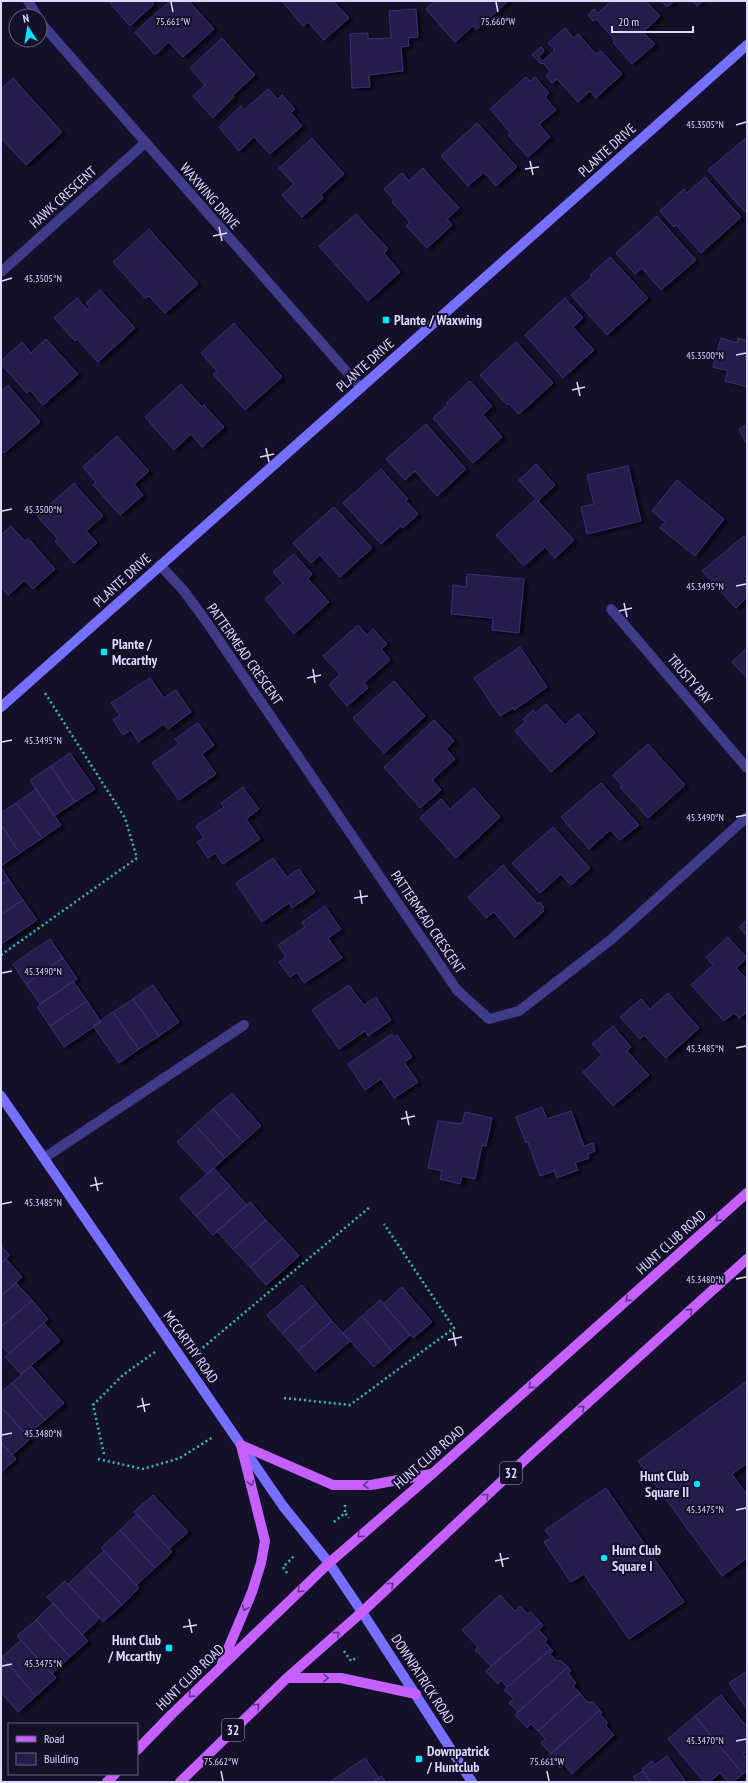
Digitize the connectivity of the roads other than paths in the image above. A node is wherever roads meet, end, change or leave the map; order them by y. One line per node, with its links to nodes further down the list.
1 (48, 31): 3 (street, WAXWING DRIVE)
2 (747, 45): 5 (street, PLANTE DRIVE)
3 (145, 143): 4 (street, HAWK CRESCENT); 5 (street, WAXWING DRIVE)
4 (1, 272)
5 (360, 388): 6 (street, PLANTE DRIVE)
6 (160, 565): 8 (street, PLANTE DRIVE); 10 (street, PATTERMEAD CRESCENT)
7 (611, 609): 9 (street, TRUSTY BAY)
8 (1, 707)
9 (747, 768)
10 (747, 817)
11 (244, 1025): 13 (street)
12 (1, 1096): 13 (street, MCCARTHY ROAD)
13 (44, 1158): 16 (street, MCCARTHY ROAD)
14 (747, 1193): 17 (main road, HUNT CLUB ROAD, one-way to 17)
15 (747, 1259): 19 (main road, 32, one-way to 15)
16 (241, 1445): 17 (main road, one-way to 16); 18 (street, MCCARTHY ROAD); 20 (main road, one-way to 20)
17 (432, 1474): 18 (main road, HUNT CLUB ROAD, one-way to 18)
18 (329, 1563): 19 (street, MCCARTHY ROAD); 20 (main road, HUNT CLUB ROAD, one-way to 20)
19 (362, 1612): 21 (main road, 32, one-way to 19); 22 (street, DOWNPATRICK ROAD)
20 (219, 1668): 23 (main road, HUNT CLUB ROAD, one-way to 23)
21 (287, 1678): 22 (main road, one-way to 22); 24 (main road, 32, one-way to 21)
22 (416, 1694): 25 (street, DOWNPATRICK ROAD)
23 (138, 1749)
24 (180, 1782)
25 (472, 1782)

